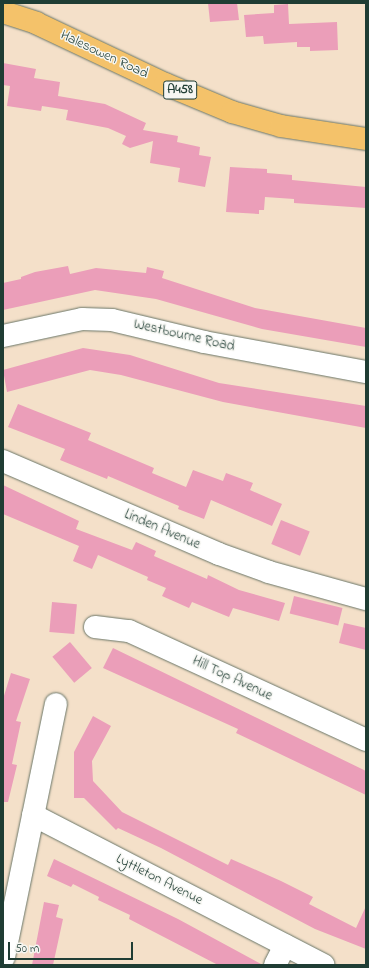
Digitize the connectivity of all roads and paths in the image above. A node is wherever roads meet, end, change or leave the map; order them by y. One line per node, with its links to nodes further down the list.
1 (3, 12): 2 (highway, Halesowen Road / A458)
2 (366, 139)
3 (3, 336): 4 (street, Westbourne Road)
4 (366, 372)
5 (3, 461): 6 (street, Linden Avenue)
6 (366, 599)
7 (96, 627): 9 (street, Hill Top Avenue)
8 (56, 704): 10 (street)
9 (366, 740)
10 (33, 815): 11 (street, Lyttleton Avenue); 12 (street)
11 (285, 945): 13 (street); 14 (street, Lyttleton Avenue)
12 (3, 959)
13 (275, 965)
14 (324, 965)

